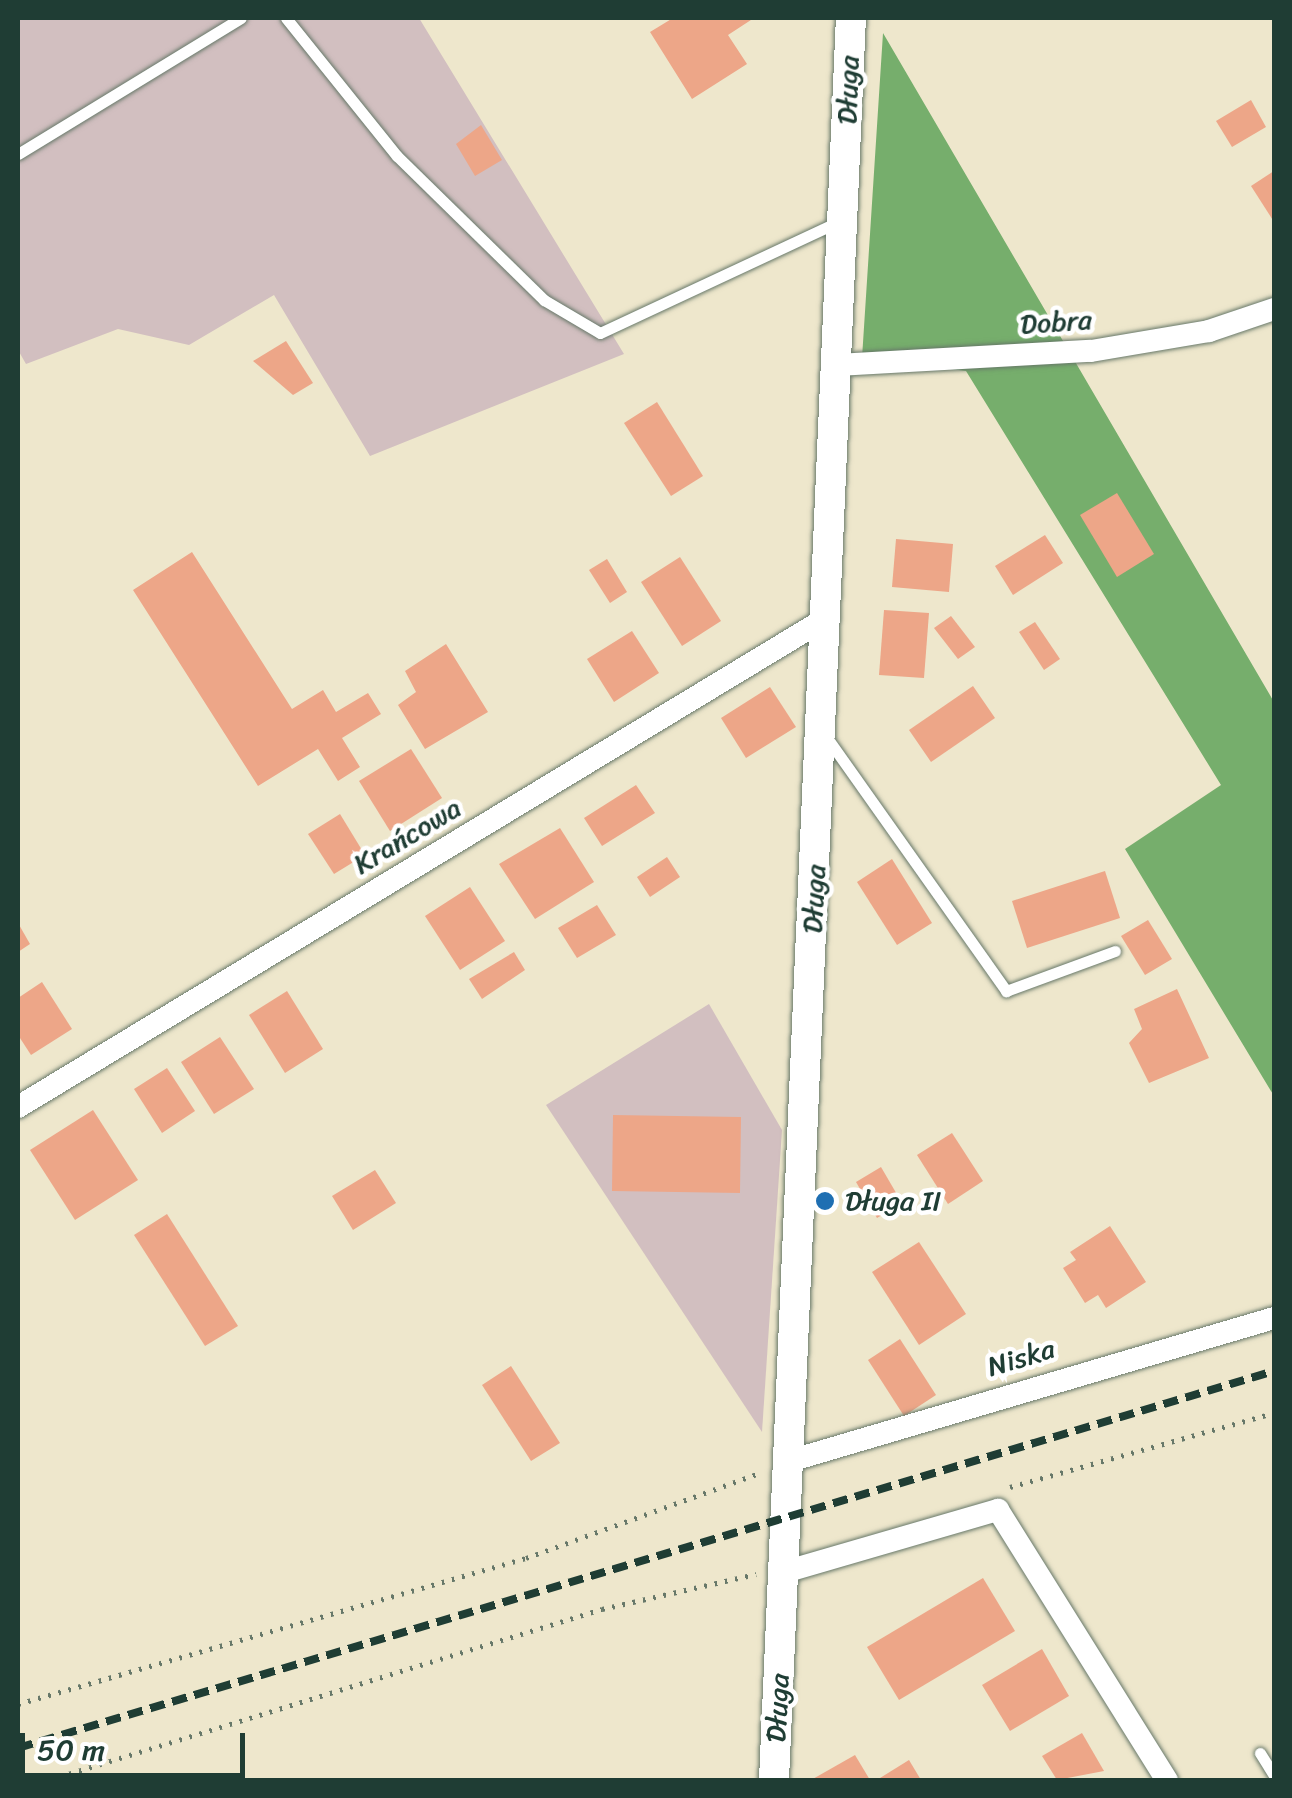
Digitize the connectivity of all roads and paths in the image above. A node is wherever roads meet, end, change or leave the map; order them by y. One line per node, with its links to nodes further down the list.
1 (241, 18): 4 (lane)
2 (286, 18): 5 (lane)
3 (851, 18): 5 (street, Długa)
4 (18, 154)
5 (842, 220): 7 (street, Długa)
6 (1274, 309): 7 (street, Dobra)
7 (837, 366): 8 (street, Długa)
8 (828, 617): 9 (street, Długa); 11 (street, Krańcowa)
9 (822, 731): 10 (lane); 14 (street, Długa)
10 (1114, 951)
11 (18, 1107)
12 (1274, 1318): 14 (street, Niska)
13 (1274, 1413): 15 (path)
14 (786, 1462): 16 (street, Długa); 17 (path)
15 (998, 1510): 16 (street); 22 (street)
16 (784, 1572): 20 (path); 21 (street, Długa)
17 (18, 1704)
18 (1260, 1752): 19 (lane)
19 (1274, 1776)
20 (49, 1780)
21 (774, 1780)
22 (1166, 1780)

